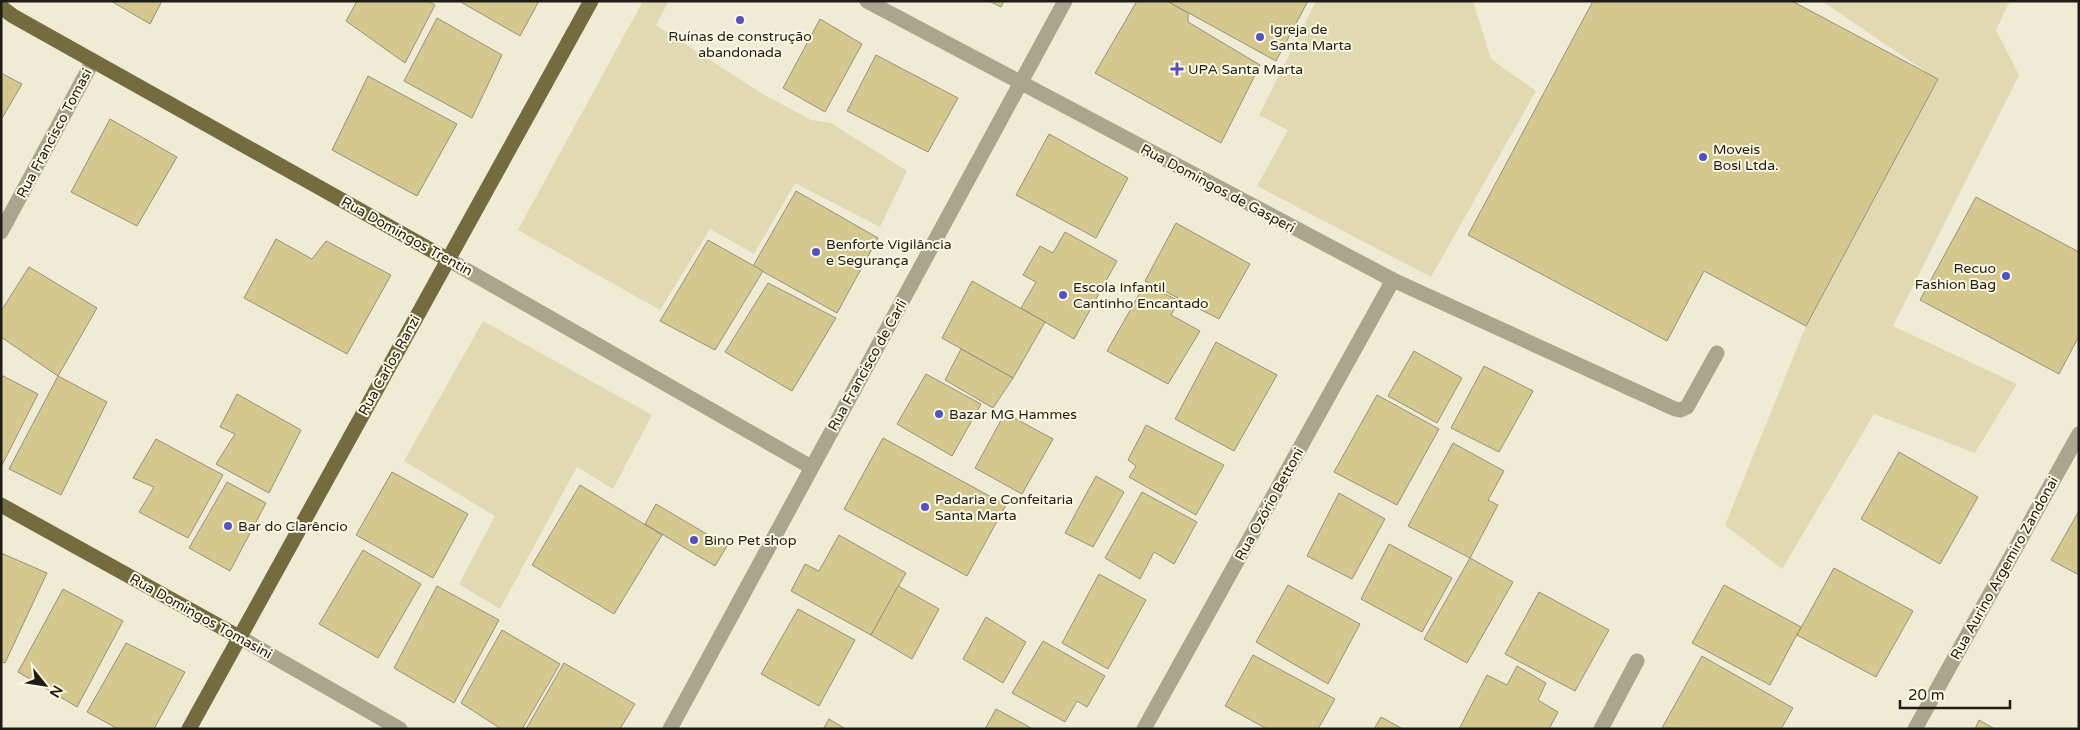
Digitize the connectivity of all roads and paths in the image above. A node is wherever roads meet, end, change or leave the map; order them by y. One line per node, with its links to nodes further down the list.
1 (591, 1): 8 (main road, Rua Carlos Ranzi)
2 (866, 1): 6 (street, Rua Domingos de Gasperi)
3 (1065, 1): 6 (street, Rua Francisco de Carli)
4 (1, 6): 5 (main road, Rua Domingos Trentin)
5 (93, 61): 7 (street, Rua Francisco Tomasi); 8 (main road, Rua Domingos Trentin)
6 (1020, 84): 9 (street, Rua Domingos de Gasperi); 12 (street, Rua Francisco de Carli)
7 (1, 232)
8 (447, 259): 12 (street, Rua Domingos Trentin); 14 (main road, Rua Carlos Ranzi)
9 (1393, 280): 10 (street, Rua Domingos de Gasperi); 19 (street, Rua Ozório Bettoni)
10 (1717, 353)
11 (2079, 434): 21 (street, Rua Aurino Argemiro Zandonai)
12 (812, 467): 18 (street, Rua Francisco de Carli)
13 (1, 505): 14 (main road, Rua Domingos Tomasini)
14 (239, 637): 16 (main road, Rua Carlos Ranzi); 17 (street, Rua Domingos Tomasini)
15 (1637, 661): 20 (street)
16 (189, 729)
17 (400, 729)
18 (670, 729)
19 (1144, 729)
20 (1601, 729)
21 (1915, 729)

